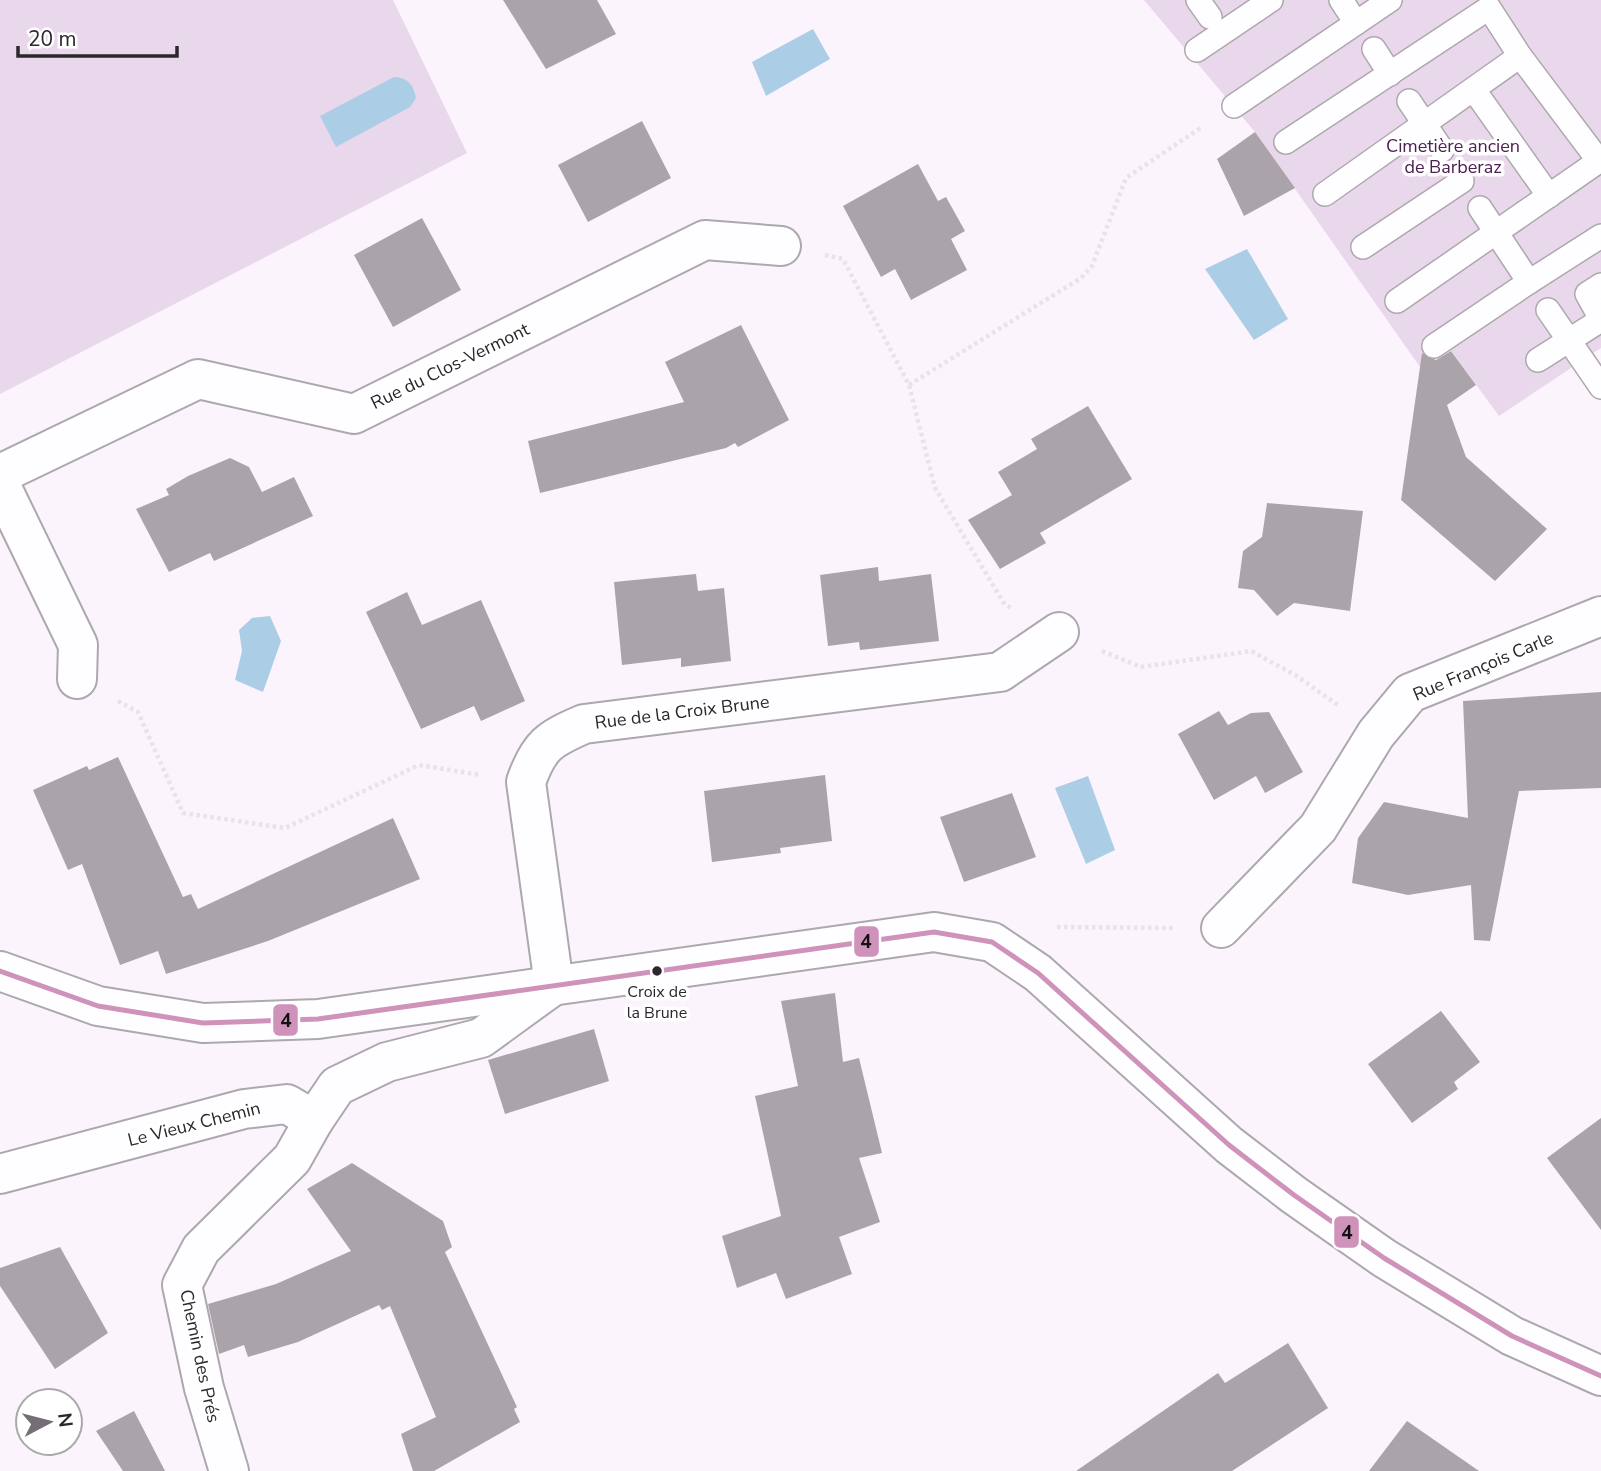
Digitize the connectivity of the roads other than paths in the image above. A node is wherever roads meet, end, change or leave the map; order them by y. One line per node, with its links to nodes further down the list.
1 (1272, 0): 6 (lane)
2 (1341, 0): 4 (lane)
3 (1390, 0): 4 (lane)
4 (1356, 23): 11 (lane)
5 (1374, 49): 8 (lane)
6 (1197, 50)
7 (1520, 56): 8 (lane); 9 (lane); 15 (lane)
8 (1390, 74): 13 (lane)
9 (1474, 90): 12 (lane); 18 (lane)
10 (1409, 101): 12 (lane)
11 (1234, 106)
12 (1424, 124): 14 (lane); 17 (lane)
13 (1286, 142)
14 (1442, 150)
15 (1600, 161): 18 (lane)
16 (1462, 181): 23 (lane)
17 (1325, 194)
18 (1549, 196): 20 (lane)
19 (1480, 208): 20 (lane)
20 (1496, 232): 24 (lane); 26 (lane)
21 (1601, 236): 24 (lane)
22 (781, 246): 33 (street, Rue du Clos-Vermont)
23 (1363, 247)
24 (1529, 282): 30 (lane)
25 (1601, 285): 28 (lane)
26 (1397, 300)
27 (1548, 310): 29 (lane)
28 (1601, 319): 29 (lane)
29 (1569, 341): 31 (lane); 32 (lane)
30 (1434, 345)
31 (1538, 360)
32 (1601, 387)
33 (0, 474)
34 (0, 484): 37 (street)
35 (1601, 616): 38 (street, Rue François Carle)
36 (1059, 632): 40 (street, Rue de la Croix Brune)
37 (77, 680)
38 (1221, 928)
39 (0, 971): 40 (street)
40 (554, 985): 41 (street); 43 (street)
41 (314, 1120): 42 (street, Le Vieux Chemin); 44 (street, Chemin des Prés)
42 (0, 1174)
43 (1601, 1376)
44 (229, 1471)

